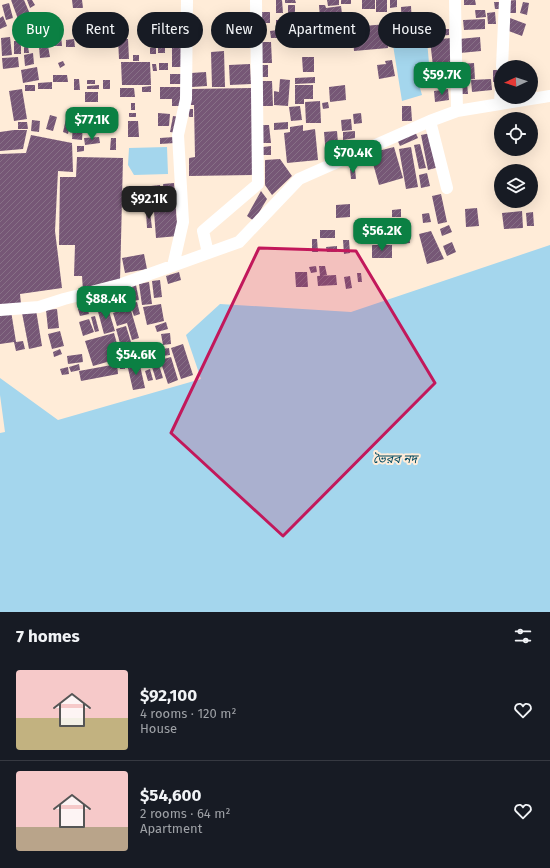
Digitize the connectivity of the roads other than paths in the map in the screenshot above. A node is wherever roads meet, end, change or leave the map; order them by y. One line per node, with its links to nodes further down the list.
1 (187, 0): 13 (street)
2 (256, 0): 12 (street)
3 (455, 0): 9 (street)
4 (505, 0): 5 (street)
5 (502, 60)
6 (550, 96): 7 (street)
7 (538, 97)
8 (494, 103): 9 (street)
9 (457, 111): 10 (street)
10 (430, 121): 11 (street); 12 (street)
11 (447, 188)
12 (208, 253): 13 (street)
13 (173, 266): 14 (street)
14 (0, 310)

